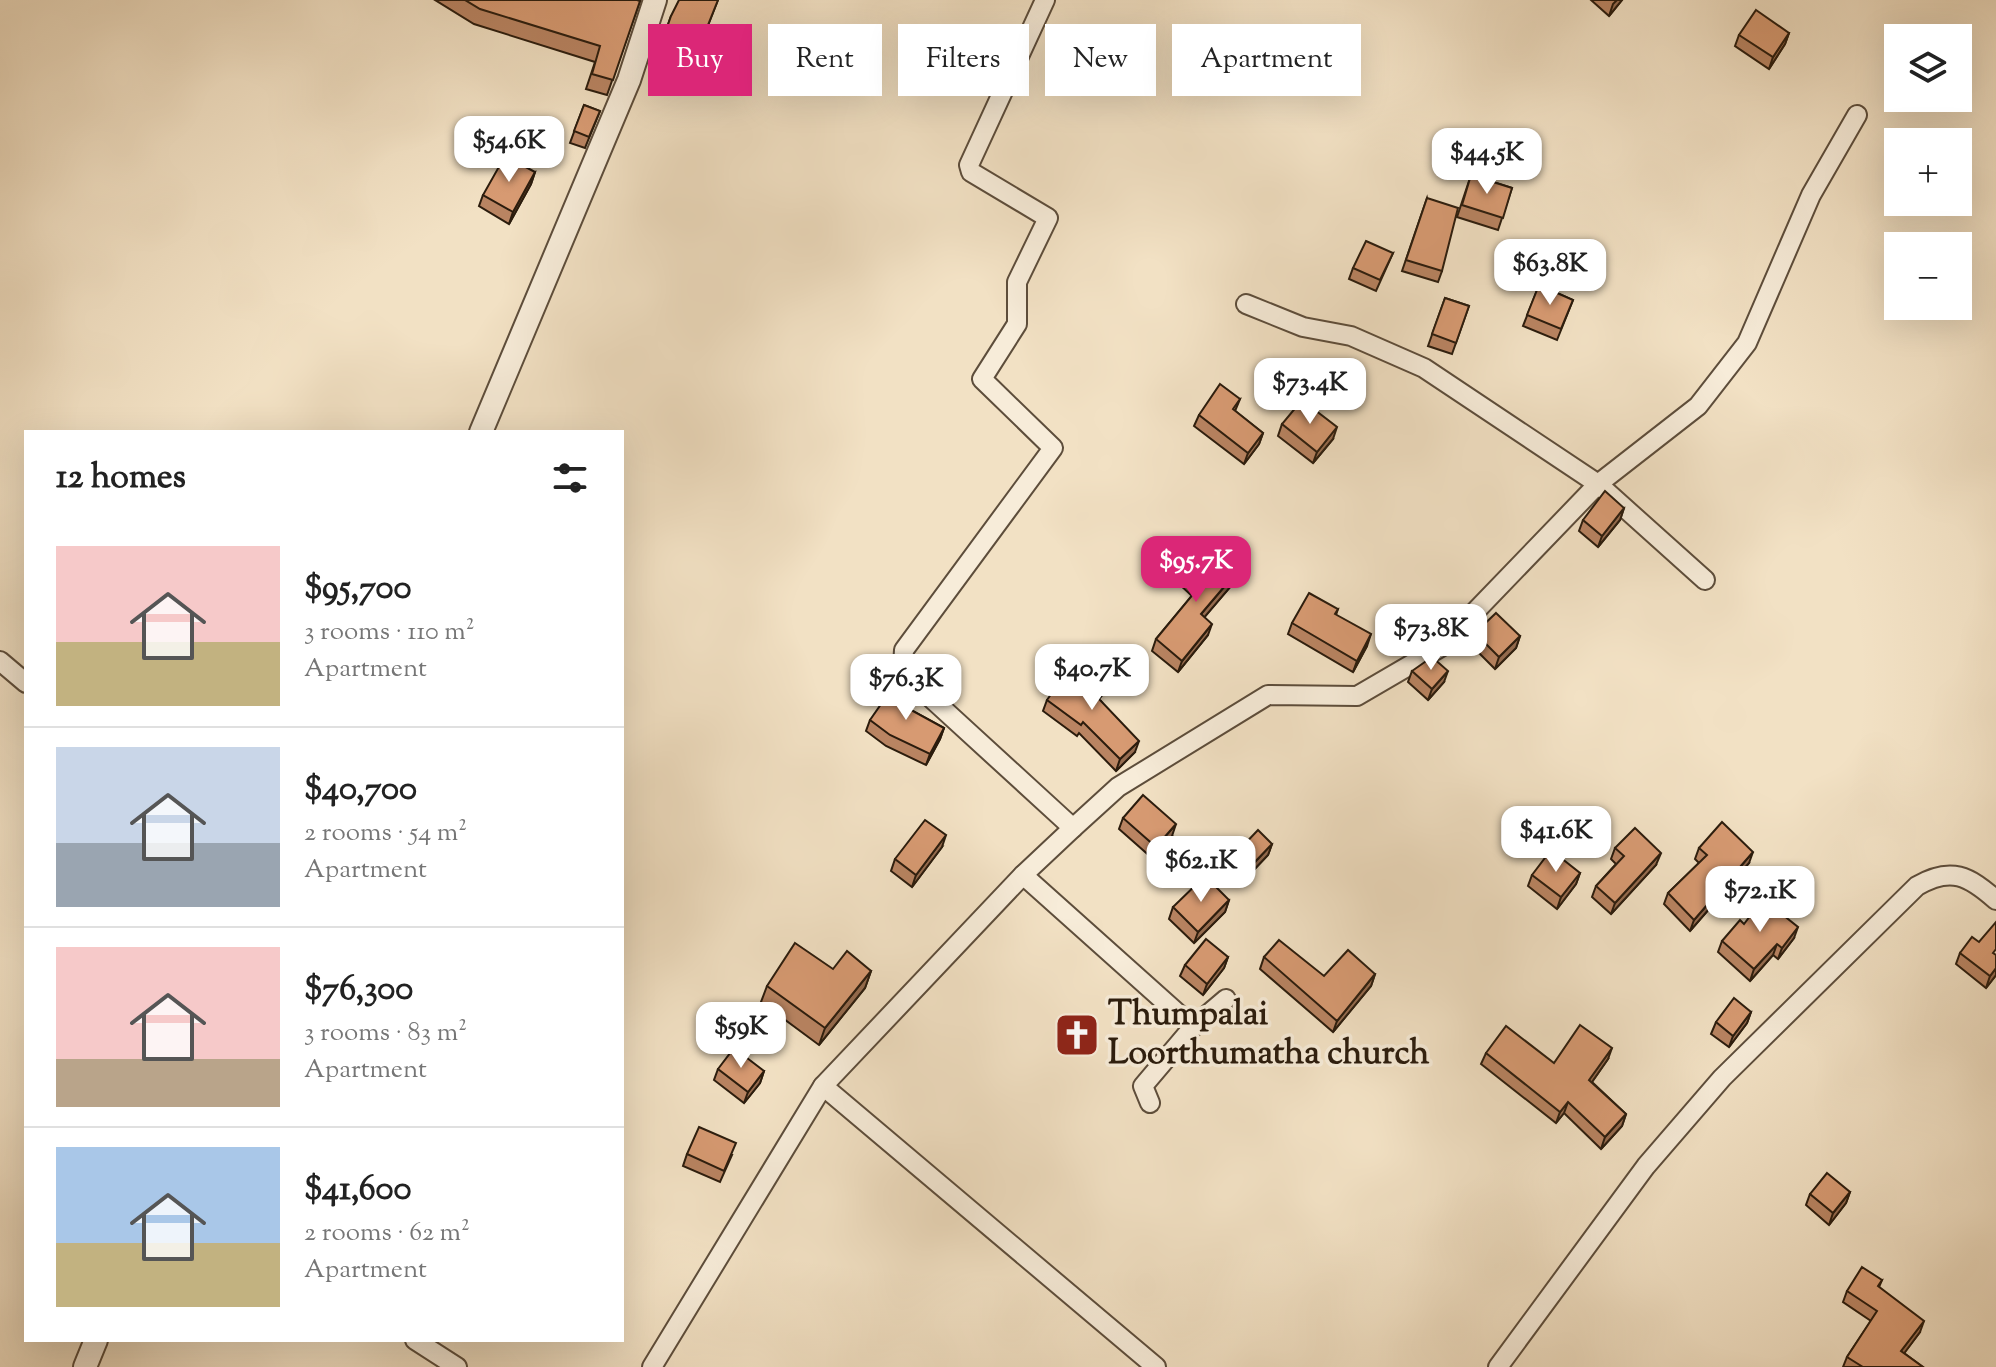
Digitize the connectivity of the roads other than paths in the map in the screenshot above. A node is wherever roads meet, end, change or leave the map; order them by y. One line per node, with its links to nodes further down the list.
1 (655, 0): 5 (street)
2 (1045, 0): 10 (street)
3 (1857, 115): 6 (street)
4 (1246, 304): 6 (street)
5 (482, 430)
6 (1598, 484): 7 (street); 10 (street)
7 (1705, 580)
8 (0, 661): 9 (street)
9 (24, 681)
10 (1073, 828): 11 (street)
11 (1023, 875): 14 (street); 15 (street)
12 (1996, 900): 23 (street)
13 (1226, 999): 14 (street)
14 (1193, 1027): 16 (street)
15 (823, 1086): 21 (street); 22 (street)
16 (1150, 1103)
17 (95, 1342): 19 (street)
18 (418, 1342): 20 (street)
19 (85, 1367)
20 (457, 1367)
21 (652, 1367)
22 (1156, 1367)
23 (1498, 1367)

